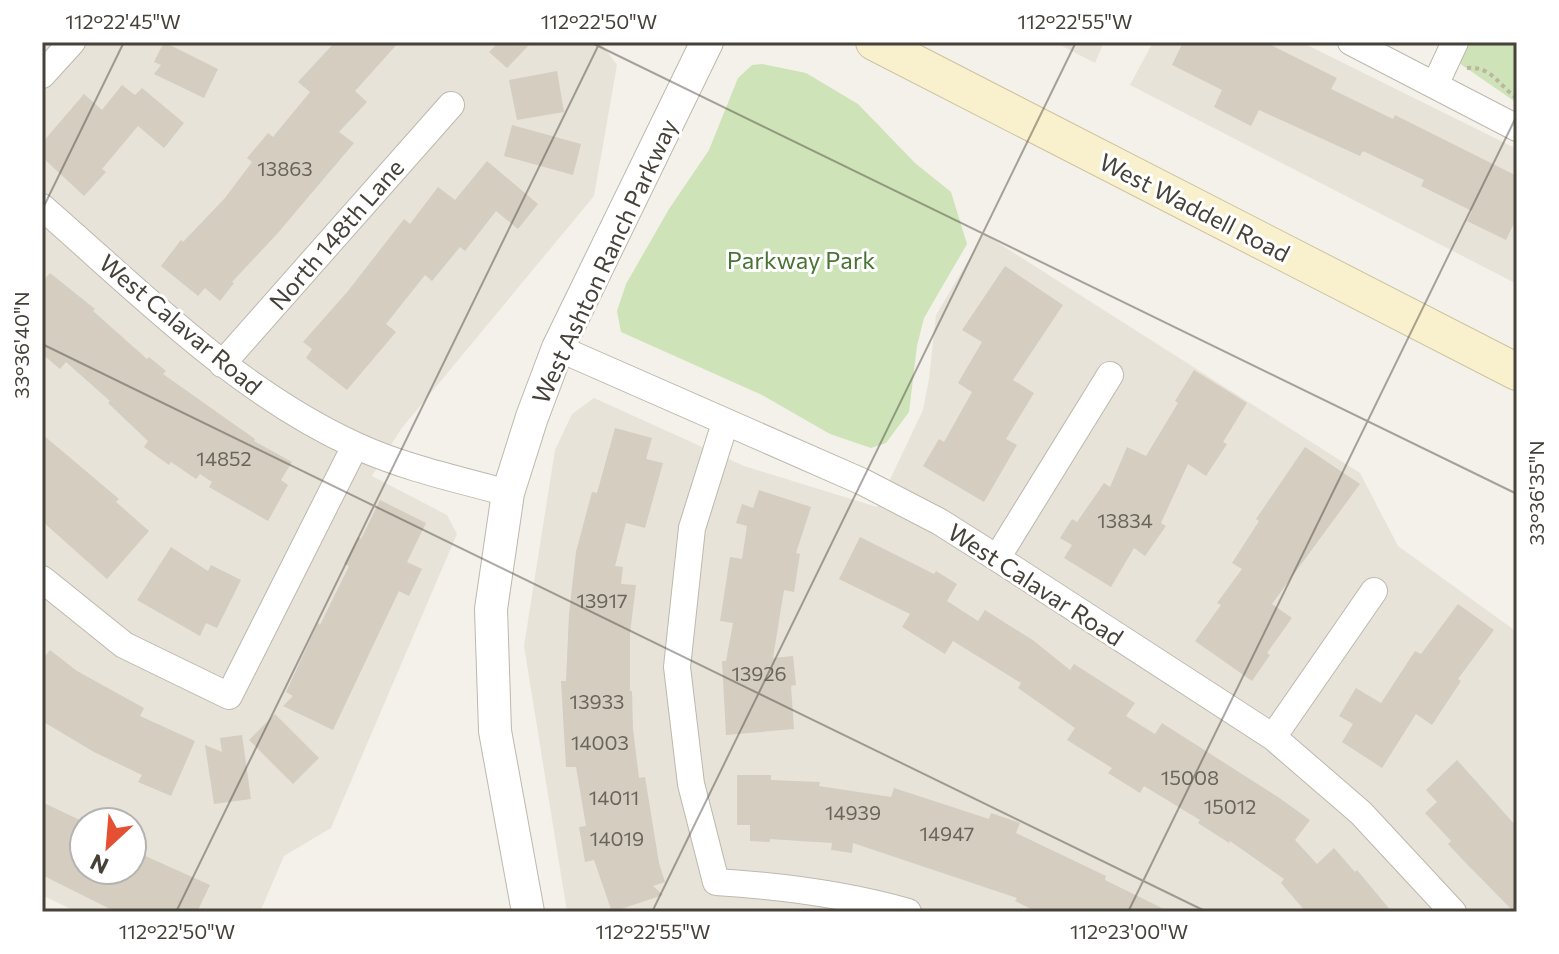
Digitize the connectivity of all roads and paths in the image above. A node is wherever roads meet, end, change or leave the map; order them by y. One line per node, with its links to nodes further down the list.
1 (72, 42): 7 (street)
2 (707, 42): 13 (street, West Ashton Ranch Parkway)
3 (874, 42): 15 (main road, West Waddell Road)
4 (1351, 42): 8 (street)
5 (1455, 42): 8 (street)
6 (1459, 70): 9 (path)
7 (42, 75)
8 (1435, 85): 11 (street)
9 (1517, 98)
10 (451, 105): 14 (street, North 148th Lane)
11 (1517, 128)
12 (42, 207): 14 (street, West Calavar Road)
13 (558, 348): 17 (street, West Calavar Road); 19 (street, West Ashton Ranch Parkway)
14 (222, 364): 18 (street, West Calavar Road)
15 (1517, 372)
16 (1110, 375): 20 (street)
17 (725, 423): 20 (street, West Calavar Road); 25 (street)
18 (355, 446): 19 (street, West Calavar Road); 21 (street)
19 (508, 493): 24 (street, West Ashton Ranch Parkway)
20 (997, 558): 23 (street, West Calavar Road)
21 (42, 579)
22 (1374, 591): 23 (street)
23 (1273, 737): 26 (street, West Calavar Road)
24 (528, 912)
25 (908, 912)
26 (1453, 912)

